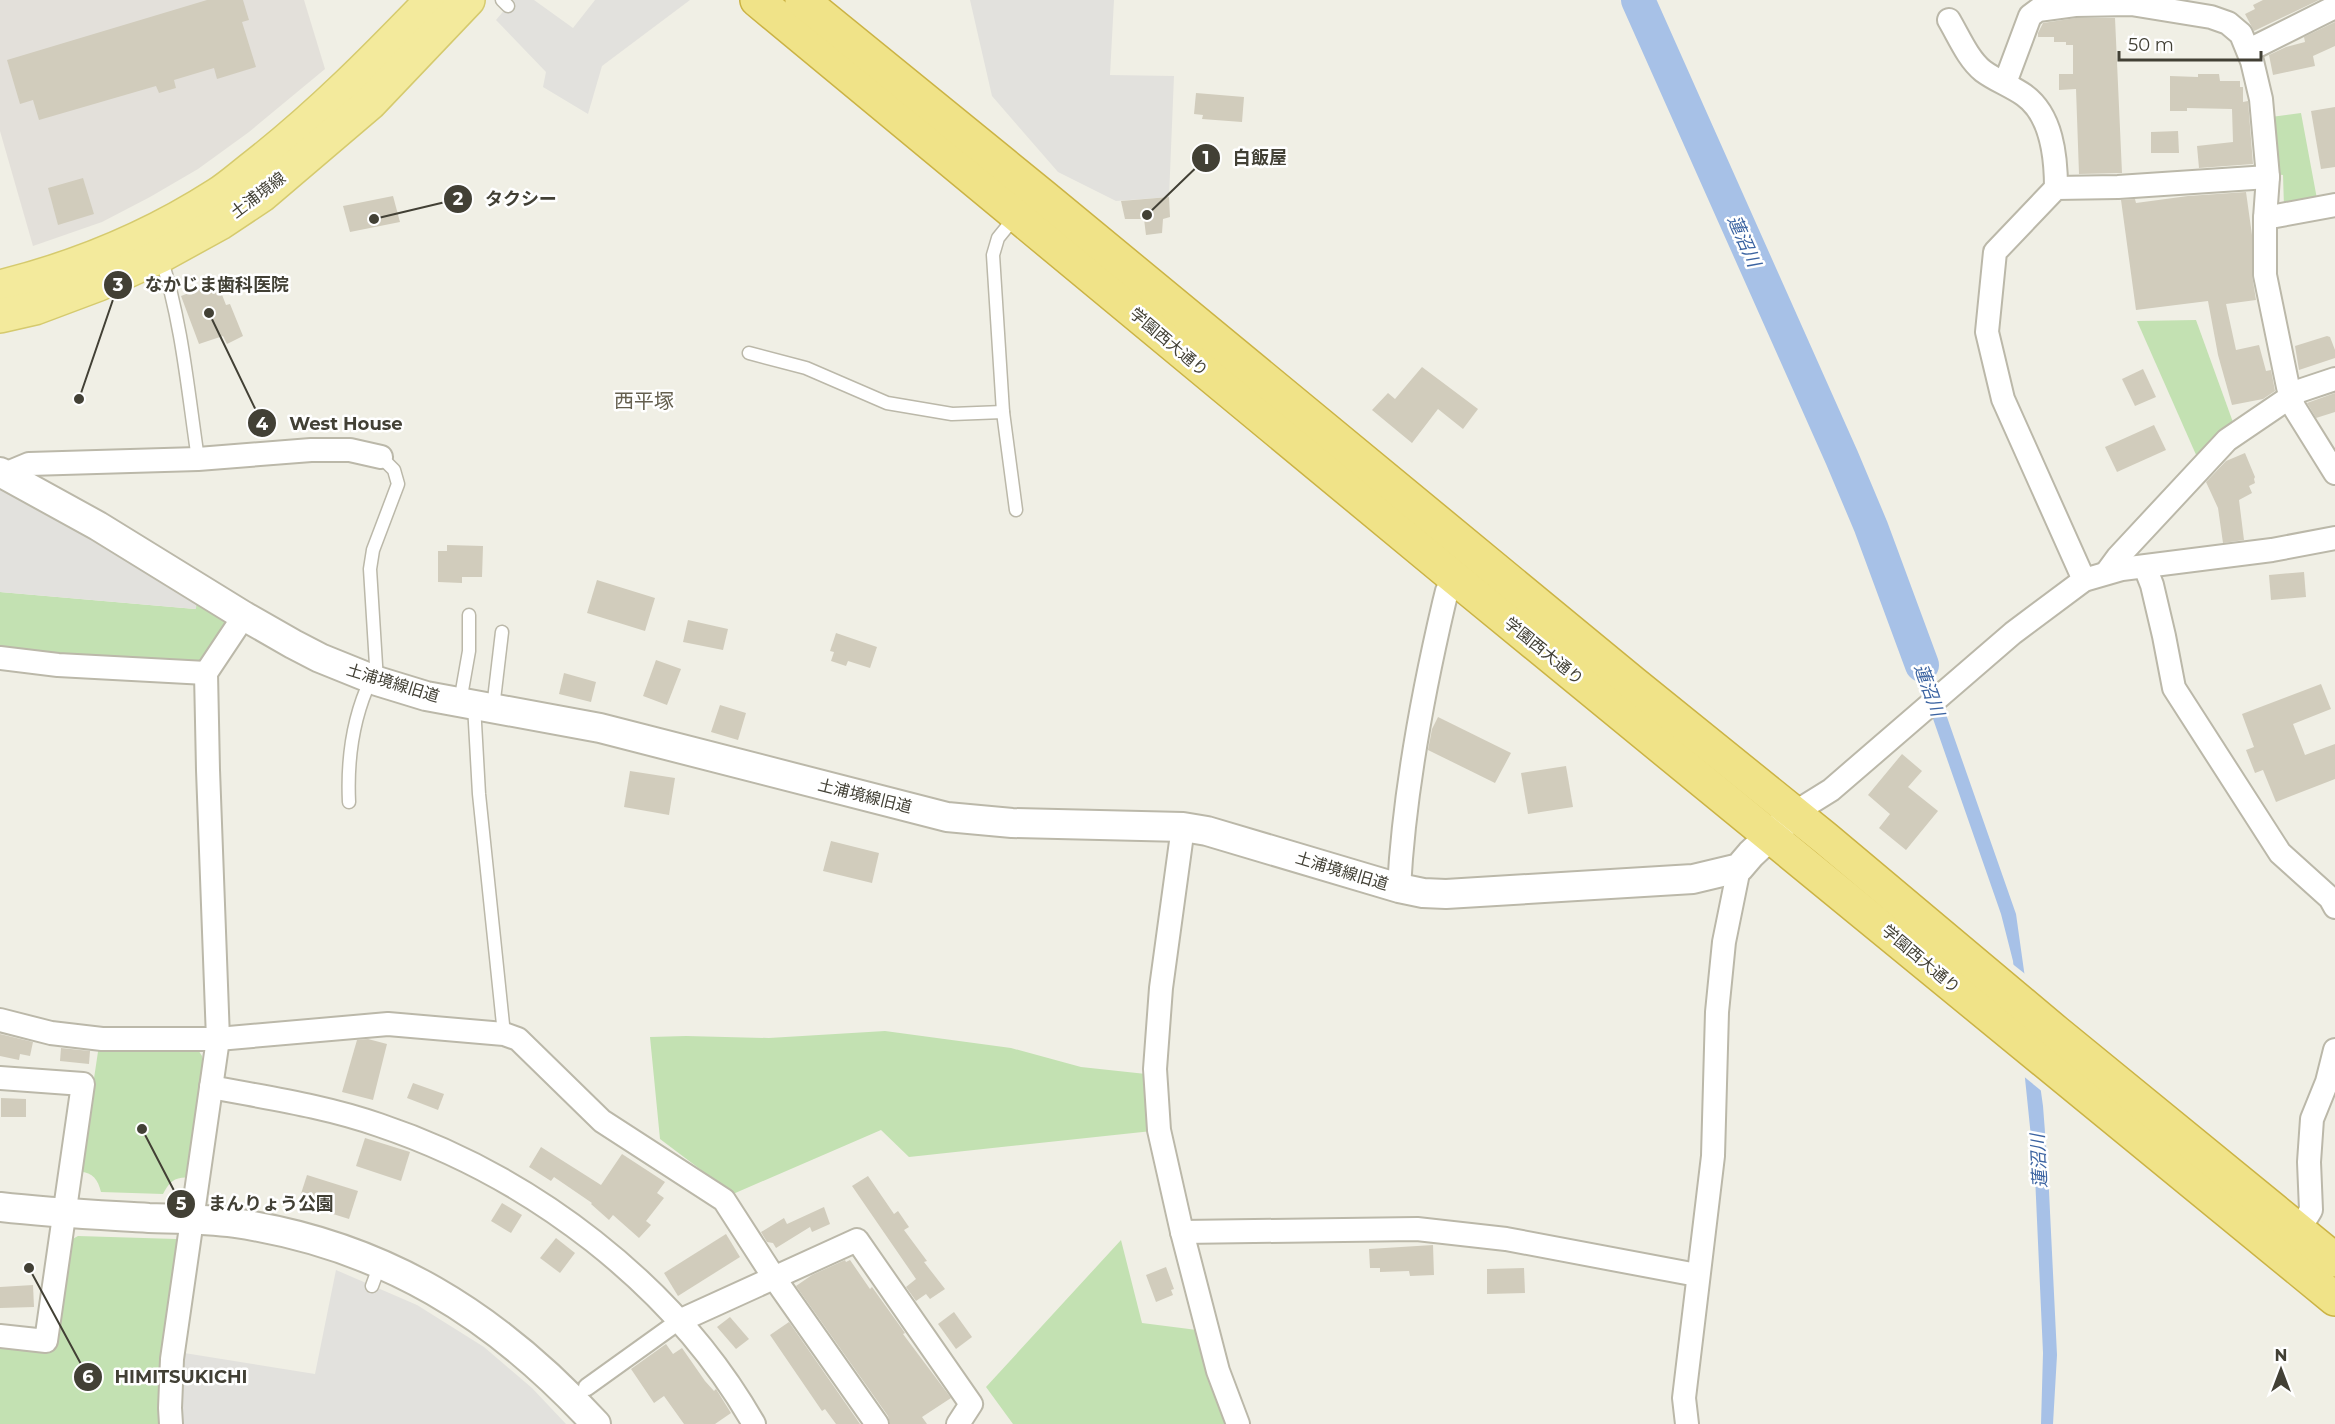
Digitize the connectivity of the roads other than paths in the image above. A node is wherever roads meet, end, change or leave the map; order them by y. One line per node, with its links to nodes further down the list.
1 (432, 0): 15 (main road, 土浦境線)
2 (468, 0): 14 (main road, 土浦境線)
3 (757, 0): 12 (highway, 学園西大通り)
4 (802, 0): 39 (highway, 学園西大通り)
5 (2335, 8): 7 (street)
6 (1949, 20): 8 (street)
7 (2249, 50): 8 (street); 9 (street)
8 (2006, 83): 10 (street)
9 (2268, 177): 10 (street); 13 (street)
10 (2056, 188): 30 (street)
11 (2335, 205): 13 (street)
12 (1016, 216): 20 (lane); 29 (highway, 学園西大通り)
13 (2265, 218): 19 (street)
14 (160, 256): 16 (main road, 土浦境線); 22 (lane)
15 (0, 287)
16 (0, 316)
17 (749, 353): 20 (lane)
18 (2335, 380): 19 (street)
19 (2292, 398): 24 (street); 28 (street)
20 (1003, 412): 25 (lane)
21 (381, 458): 22 (street); 36 (lane)
22 (198, 459): 23 (street)
23 (3, 473): 32 (street, 土浦境線旧道)
24 (2335, 473)
25 (1016, 510)
26 (2335, 538): 27 (street)
27 (2145, 567): 28 (street); 44 (street)
28 (2107, 572): 30 (street)
29 (1455, 578): 41 (highway, 学園西大通り); 43 (street)
30 (2084, 580): 39 (street)
31 (469, 615): 37 (lane)
32 (244, 616): 35 (street); 36 (street, 土浦境線旧道)
33 (502, 632): 37 (lane)
34 (0, 658): 35 (street)
35 (206, 673): 47 (street)
36 (374, 680): 37 (street, 土浦境線旧道); 38 (lane)
37 (476, 705): 40 (street, 土浦境線旧道); 46 (lane)
38 (349, 802)
39 (1794, 813): 41 (street); 55 (highway, 学園西大通り)
40 (1183, 827): 43 (street, 土浦境線旧道); 56 (street)
41 (1771, 836): 42 (street); 60 (highway, 学園西大通り)
42 (1739, 868): 43 (street, 土浦境線旧道); 58 (street)
43 (1399, 888)
44 (2335, 907)
45 (0, 1020): 47 (street)
46 (504, 1034): 47 (street); 59 (street)
47 (218, 1039): 51 (street)
48 (2335, 1050): 50 (street)
49 (0, 1078): 53 (street)
50 (2331, 1082): 55 (street)
51 (212, 1087): 54 (street); 61 (street)
52 (0, 1207): 53 (street)
53 (65, 1213): 54 (street); 62 (street)
54 (193, 1220): 64 (street); 65 (street)
55 (2299, 1230): 57 (highway, 学園西大通り)
56 (1182, 1232): 58 (street); 69 (street)
57 (2335, 1260)
58 (1697, 1275): 70 (street)
59 (775, 1279): 61 (street); 67 (street); 68 (street)
60 (2335, 1299)
61 (679, 1321): 63 (street); 66 (street)
62 (0, 1336)
63 (587, 1387)
64 (171, 1424)
65 (596, 1424)
66 (754, 1424)
67 (877, 1424)
68 (958, 1424)
69 (1238, 1424)
70 (1687, 1424)

